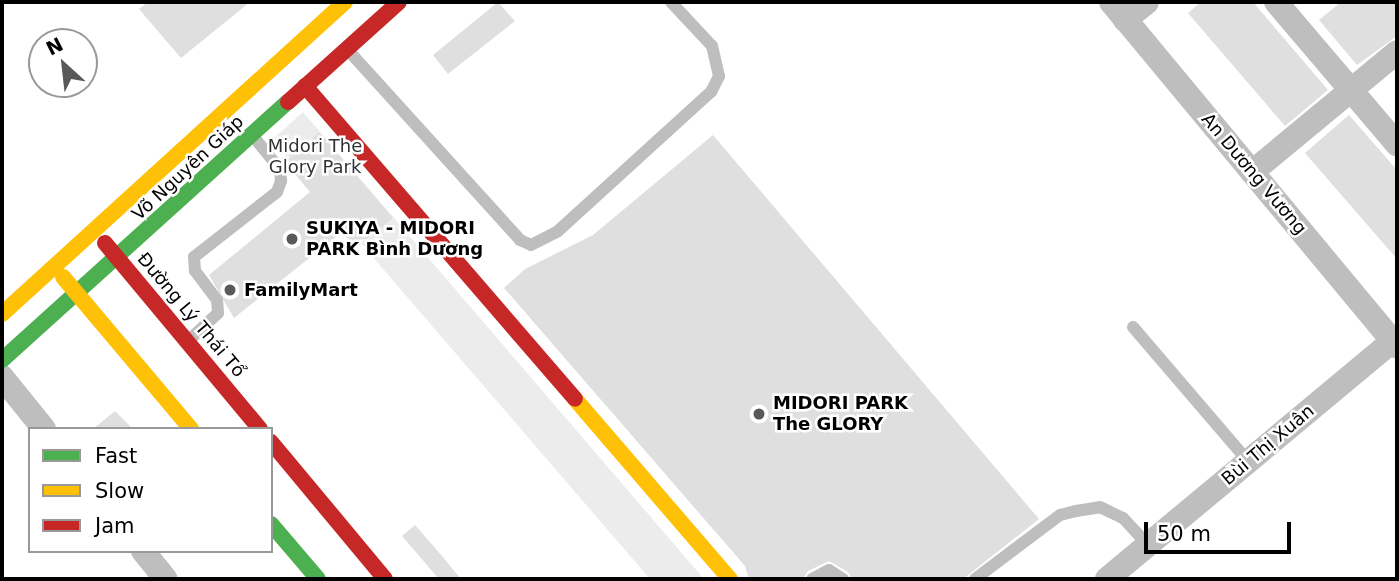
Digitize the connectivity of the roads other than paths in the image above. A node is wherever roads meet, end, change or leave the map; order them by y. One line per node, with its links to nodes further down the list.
1 (345, 2): 14 (street, Võ Nguyên Giáp)
2 (399, 2): 7 (street, Võ Nguyên Giáp)
3 (671, 2): 7 (lane)
4 (1147, 2): 6 (street)
5 (1286, 5): 10 (street)
6 (1118, 11): 13 (street, An Dương Vương)
7 (346, 49): 9 (street, Võ Nguyên Giáp)
8 (1397, 52): 10 (street)
9 (305, 86): 11 (street, Võ Nguyên Giáp); 35 (street)
10 (1352, 90): 12 (street); 13 (street)
11 (252, 135): 15 (street, Võ Nguyên Giáp); 20 (lane)
12 (1397, 144)
13 (1252, 172): 21 (street, An Dương Vương)
14 (92, 228): 15 (street, Đường Lý Thái Tổ); 16 (street, Võ Nguyên Giáp)
15 (119, 258): 17 (street, Võ Nguyên Giáp); 20 (street, Đường Lý Thái Tổ)
16 (55, 267): 17 (street); 18 (street, Võ Nguyên Giáp)
17 (77, 293): 22 (street, Võ Nguyên Giáp); 25 (street)
18 (2, 314)
19 (1133, 327): 28 (lane)
20 (188, 341): 26 (street, Đường Lý Thái Tổ)
21 (1396, 342): 28 (street, Bùi Thị Xuân)
22 (2, 360)
23 (2, 377): 24 (street)
24 (42, 427)
25 (189, 427)
26 (258, 427)
27 (273, 444): 34 (street)
28 (1248, 461): 30 (street, Bùi Thị Xuân)
29 (273, 526): 33 (street)
30 (1148, 545): 38 (lane); 39 (street, Bùi Thị Xuân)
31 (145, 553): 32 (street)
32 (166, 579)
33 (318, 579)
34 (385, 579)
35 (730, 579)
36 (812, 579): 37 (lane)
37 (843, 579)
38 (975, 579)
39 (1107, 579)

